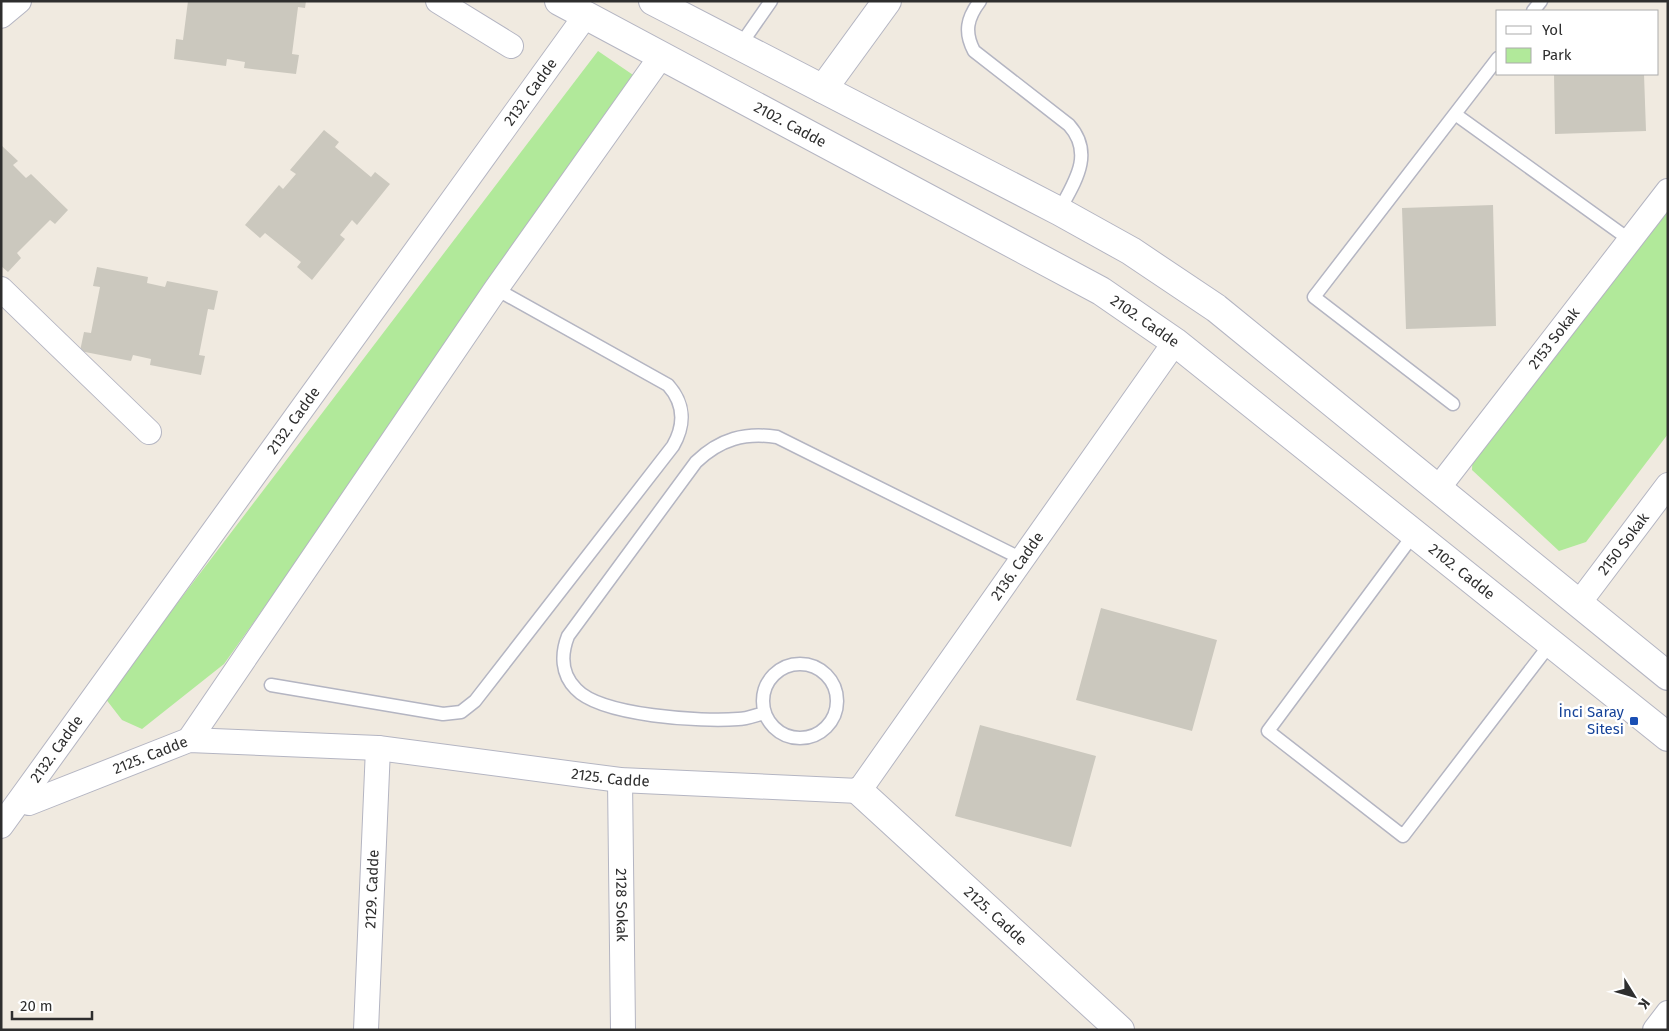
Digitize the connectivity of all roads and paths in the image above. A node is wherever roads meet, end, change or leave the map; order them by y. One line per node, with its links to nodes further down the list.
1 (19, 1): 9 (street)
2 (438, 1): 10 (street)
3 (559, 1): 8 (street, 2102. Cadde)
4 (653, 1): 11 (street)
5 (771, 1): 11 (lane)
6 (887, 1): 14 (street)
7 (980, 1): 17 (lane)
8 (586, 15): 12 (street, 2102. Cadde); 38 (street, 2132. Cadde)
9 (1, 16)
10 (511, 46)
11 (739, 47): 14 (street)
12 (662, 55): 20 (street); 21 (street, 2102. Cadde)
13 (1496, 61): 15 (lane)
14 (823, 89): 17 (street)
15 (1455, 114): 18 (lane); 22 (lane)
16 (1668, 191): 18 (street, 2153 Sokak)
17 (1059, 211): 25 (street)
18 (1630, 240): 25 (street, 2153 Sokak)
19 (1, 289): 23 (street)
20 (496, 289): 31 (lane); 34 (street)
21 (1175, 342): 26 (street, 2102. Cadde); 27 (street, 2136. Cadde)
22 (1453, 404)
23 (149, 432)
24 (1668, 486): 28 (street, 2150 Sokak)
25 (1439, 488): 28 (street)
26 (1414, 534): 29 (street, 2102. Cadde); 29 (lane)
27 (1022, 559): 32 (lane); 37 (street, 2136. Cadde)
28 (1579, 603): 30 (street)
29 (1551, 643): 33 (street, 2102. Cadde)
30 (1668, 676)
31 (271, 685)
32 (764, 713): 32 (lane)
33 (1668, 737)
34 (189, 740): 35 (street, 2125. Cadde); 38 (street, 2125. Cadde)
35 (378, 748): 36 (street, 2125. Cadde); 41 (street, 2129. Cadde)
36 (620, 780): 37 (street, 2125. Cadde); 42 (street, 2128 Sokak)
37 (859, 790): 43 (street, 2125. Cadde)
38 (21, 800): 39 (street, 2132. Cadde)
39 (1, 826)
40 (1668, 1013): 44 (street)
41 (366, 1030)
42 (623, 1030)
43 (1120, 1030)
44 (1655, 1030)

